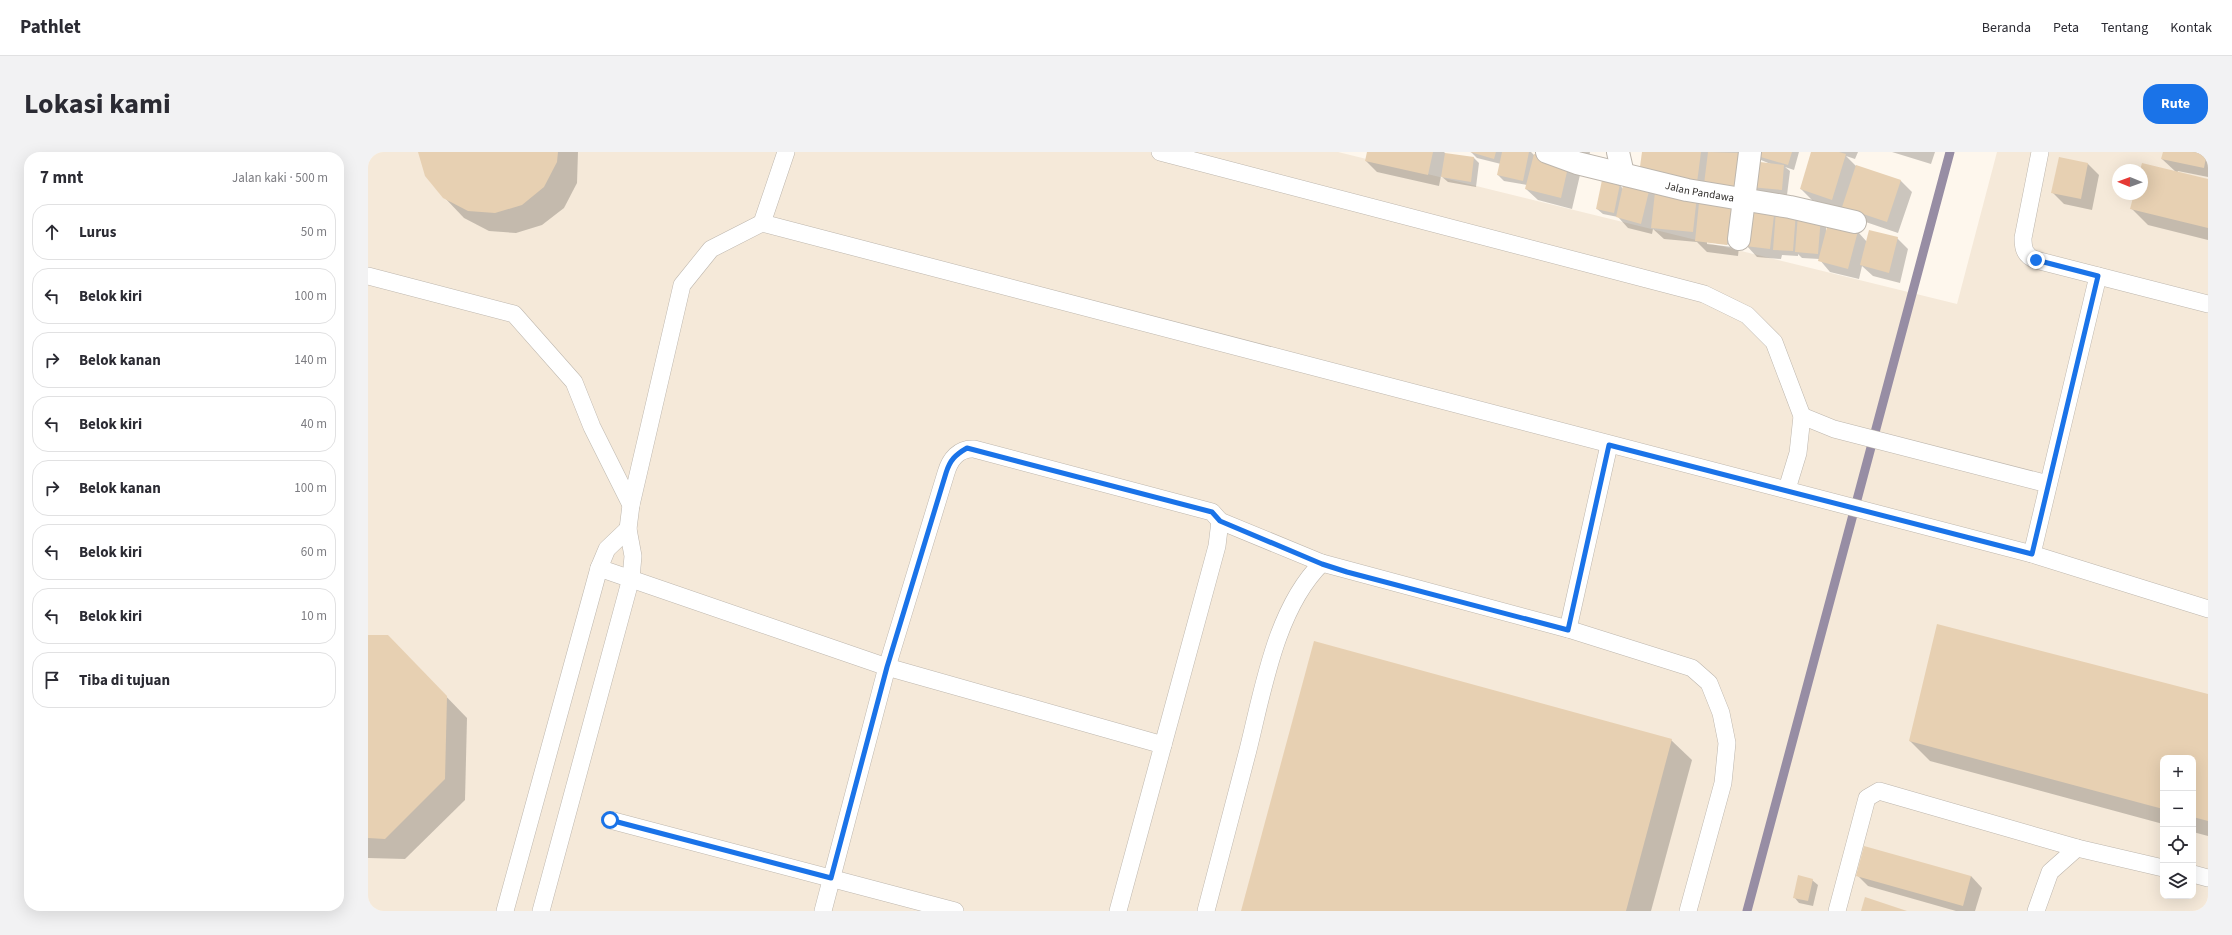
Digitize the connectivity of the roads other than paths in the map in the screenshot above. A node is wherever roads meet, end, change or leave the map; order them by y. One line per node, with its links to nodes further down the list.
1 (786, 152): 10 (lane)
2 (1163, 152): 15 (lane)
3 (1547, 152): 7 (street, Jalan Pandawa)
4 (1618, 152): 7 (street)
5 (1750, 152): 8 (street)
6 (2040, 152): 13 (lane)
7 (1623, 174): 8 (street, Jalan Pandawa)
8 (1743, 199): 9 (street, Jalan Pandawa); 11 (street)
9 (1855, 222)
10 (762, 223): 16 (lane); 19 (lane)
11 (1738, 239)
12 (368, 276): 19 (lane)
13 (2098, 276): 14 (lane); 17 (lane)
14 (2208, 304)
15 (1802, 416): 17 (lane); 18 (lane)
16 (1609, 445): 18 (lane); 27 (lane)
17 (2048, 484): 22 (lane)
18 (1793, 491): 22 (lane)
19 (631, 505): 21 (lane)
20 (1220, 521): 23 (lane); 28 (lane); 29 (lane)
21 (628, 530): 24 (lane); 25 (lane)
22 (2032, 554): 26 (lane)
23 (1322, 564): 27 (lane); 41 (lane)
24 (599, 568): 25 (lane); 36 (lane)
25 (630, 578): 28 (lane); 37 (lane)
26 (2208, 609)
27 (1568, 630): 42 (lane)
28 (887, 667): 29 (lane); 34 (lane)
29 (1163, 745): 40 (lane)
30 (610, 820): 34 (lane)
31 (2077, 848): 32 (lane); 43 (lane); 44 (lane)
32 (2160, 867)
33 (2196, 875): 35 (lane)
34 (831, 878): 38 (lane); 39 (lane)
35 (2208, 878)
36 (505, 911)
37 (541, 911)
38 (823, 911)
39 (955, 911)
40 (1118, 911)
41 (1206, 911)
42 (1688, 911)
43 (1837, 911)
44 (2036, 911)

